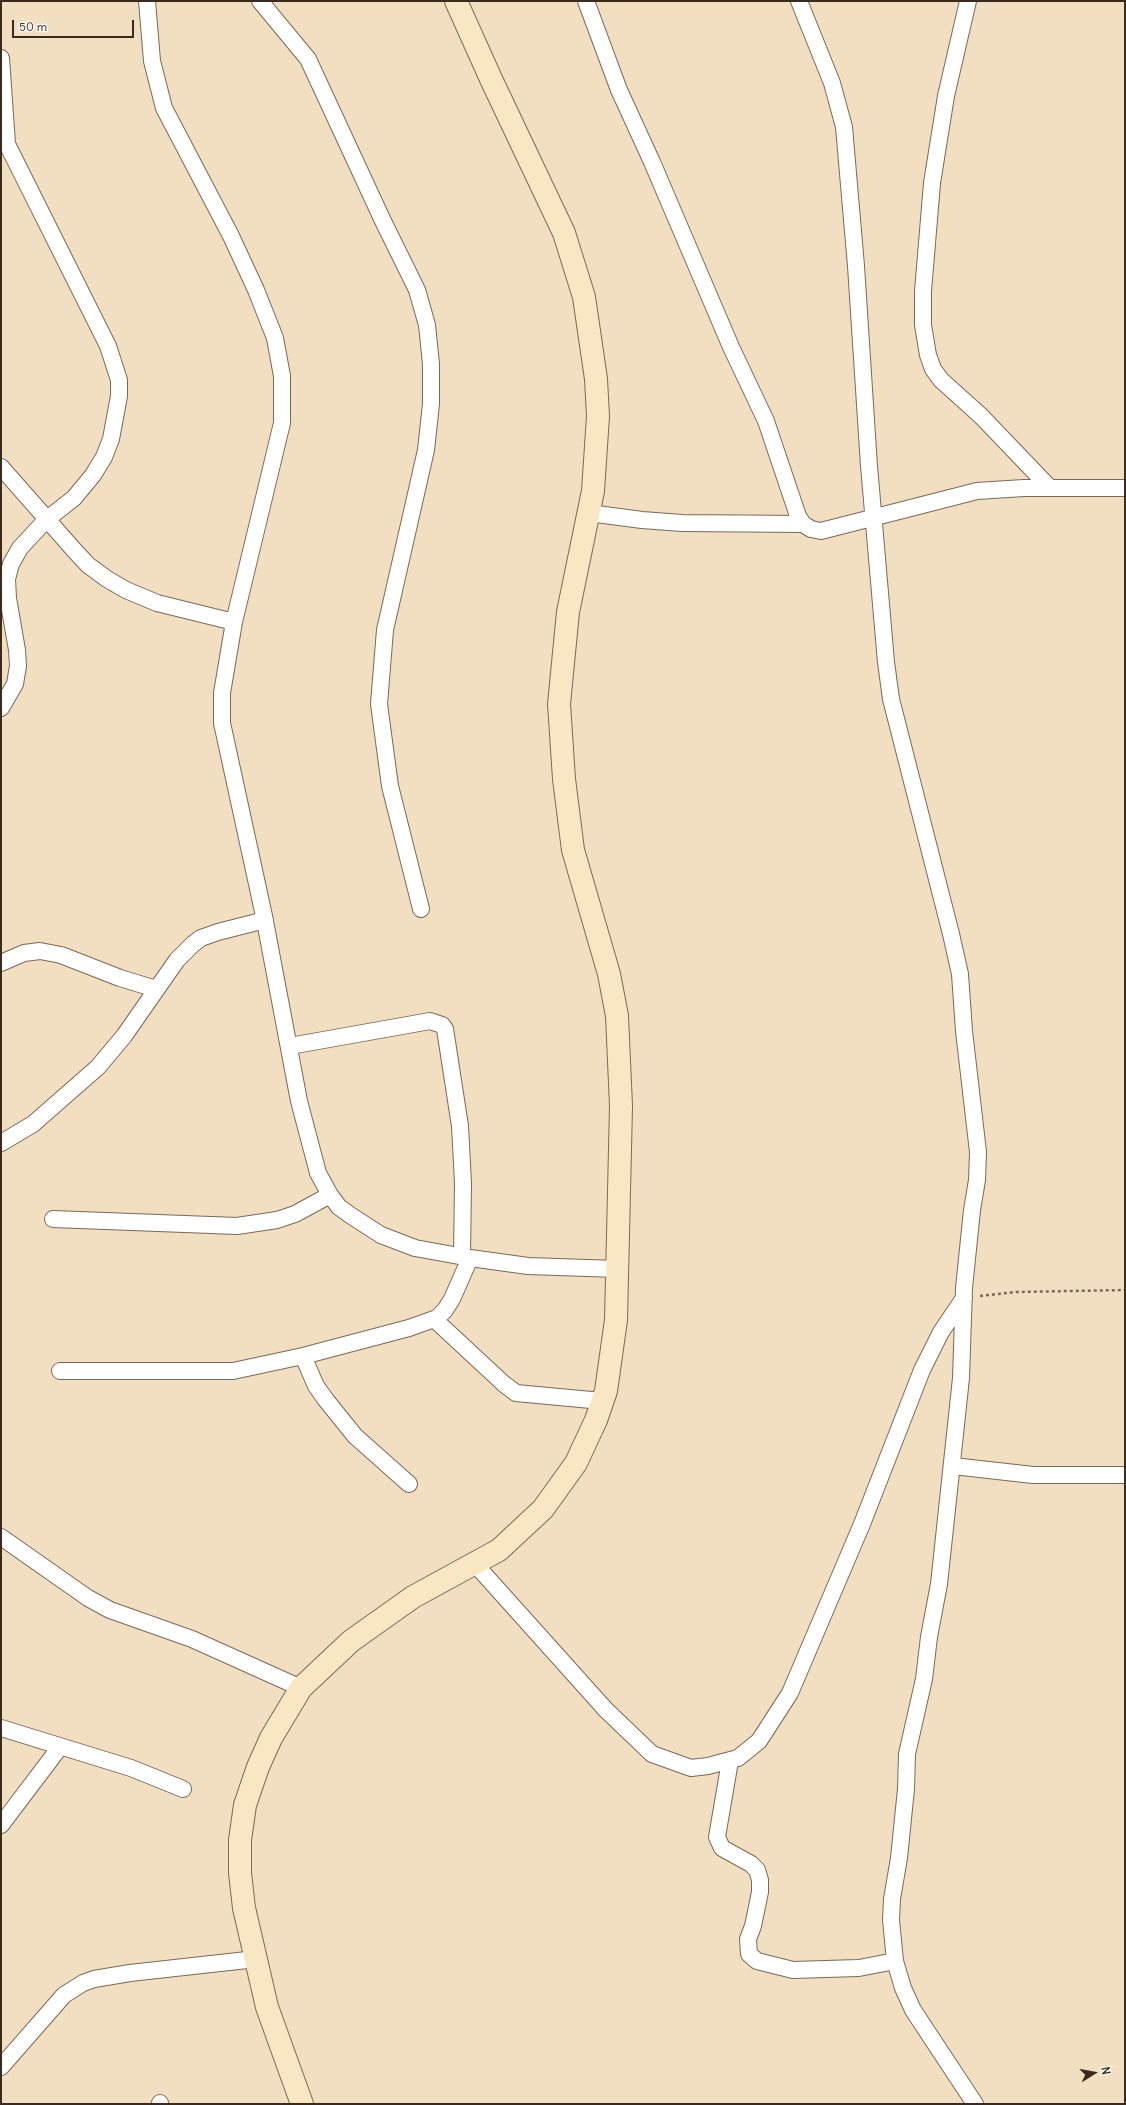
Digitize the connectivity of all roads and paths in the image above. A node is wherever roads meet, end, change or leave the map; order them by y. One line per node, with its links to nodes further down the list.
1 (146, 1): 15 (street)
2 (260, 1): 17 (street)
3 (456, 1): 11 (street)
4 (586, 1): 14 (street)
5 (799, 1): 12 (street)
6 (968, 1): 9 (street)
7 (1, 58): 13 (street)
8 (1, 467): 13 (street)
9 (1050, 488): 10 (street); 12 (street)
10 (1125, 488)
11 (589, 513): 14 (street); 26 (street)
12 (874, 517): 14 (street); 28 (street)
13 (46, 520): 15 (street); 16 (street)
14 (803, 524)
15 (234, 622): 18 (street)
16 (1, 708)
17 (421, 909)
18 (265, 920): 20 (street); 21 (street)
19 (1, 963): 20 (street)
20 (156, 989): 22 (street)
21 (290, 1046): 23 (street); 25 (street)
22 (1, 1143)
23 (330, 1195): 24 (street); 25 (street)
24 (53, 1219)
25 (466, 1258): 26 (street); 29 (street)
26 (616, 1269): 32 (street)
27 (1125, 1290): 28 (path)
28 (964, 1298): 33 (street); 41 (street)
29 (434, 1319): 30 (street); 32 (street)
30 (303, 1356): 31 (street); 35 (street)
31 (60, 1371)
32 (602, 1401): 37 (street)
33 (953, 1466): 34 (street); 45 (street)
34 (1125, 1475)
35 (409, 1484)
36 (1, 1537): 38 (street)
37 (476, 1564): 38 (street); 41 (street)
38 (301, 1688): 44 (street)
39 (1, 1728): 40 (street)
40 (60, 1748): 42 (street); 43 (street)
41 (730, 1761): 45 (street)
42 (183, 1789)
43 (1, 1825)
44 (256, 1959): 46 (street); 47 (street)
45 (896, 1961): 48 (street)
46 (1, 2067)
47 (302, 2104)
48 (975, 2104)

